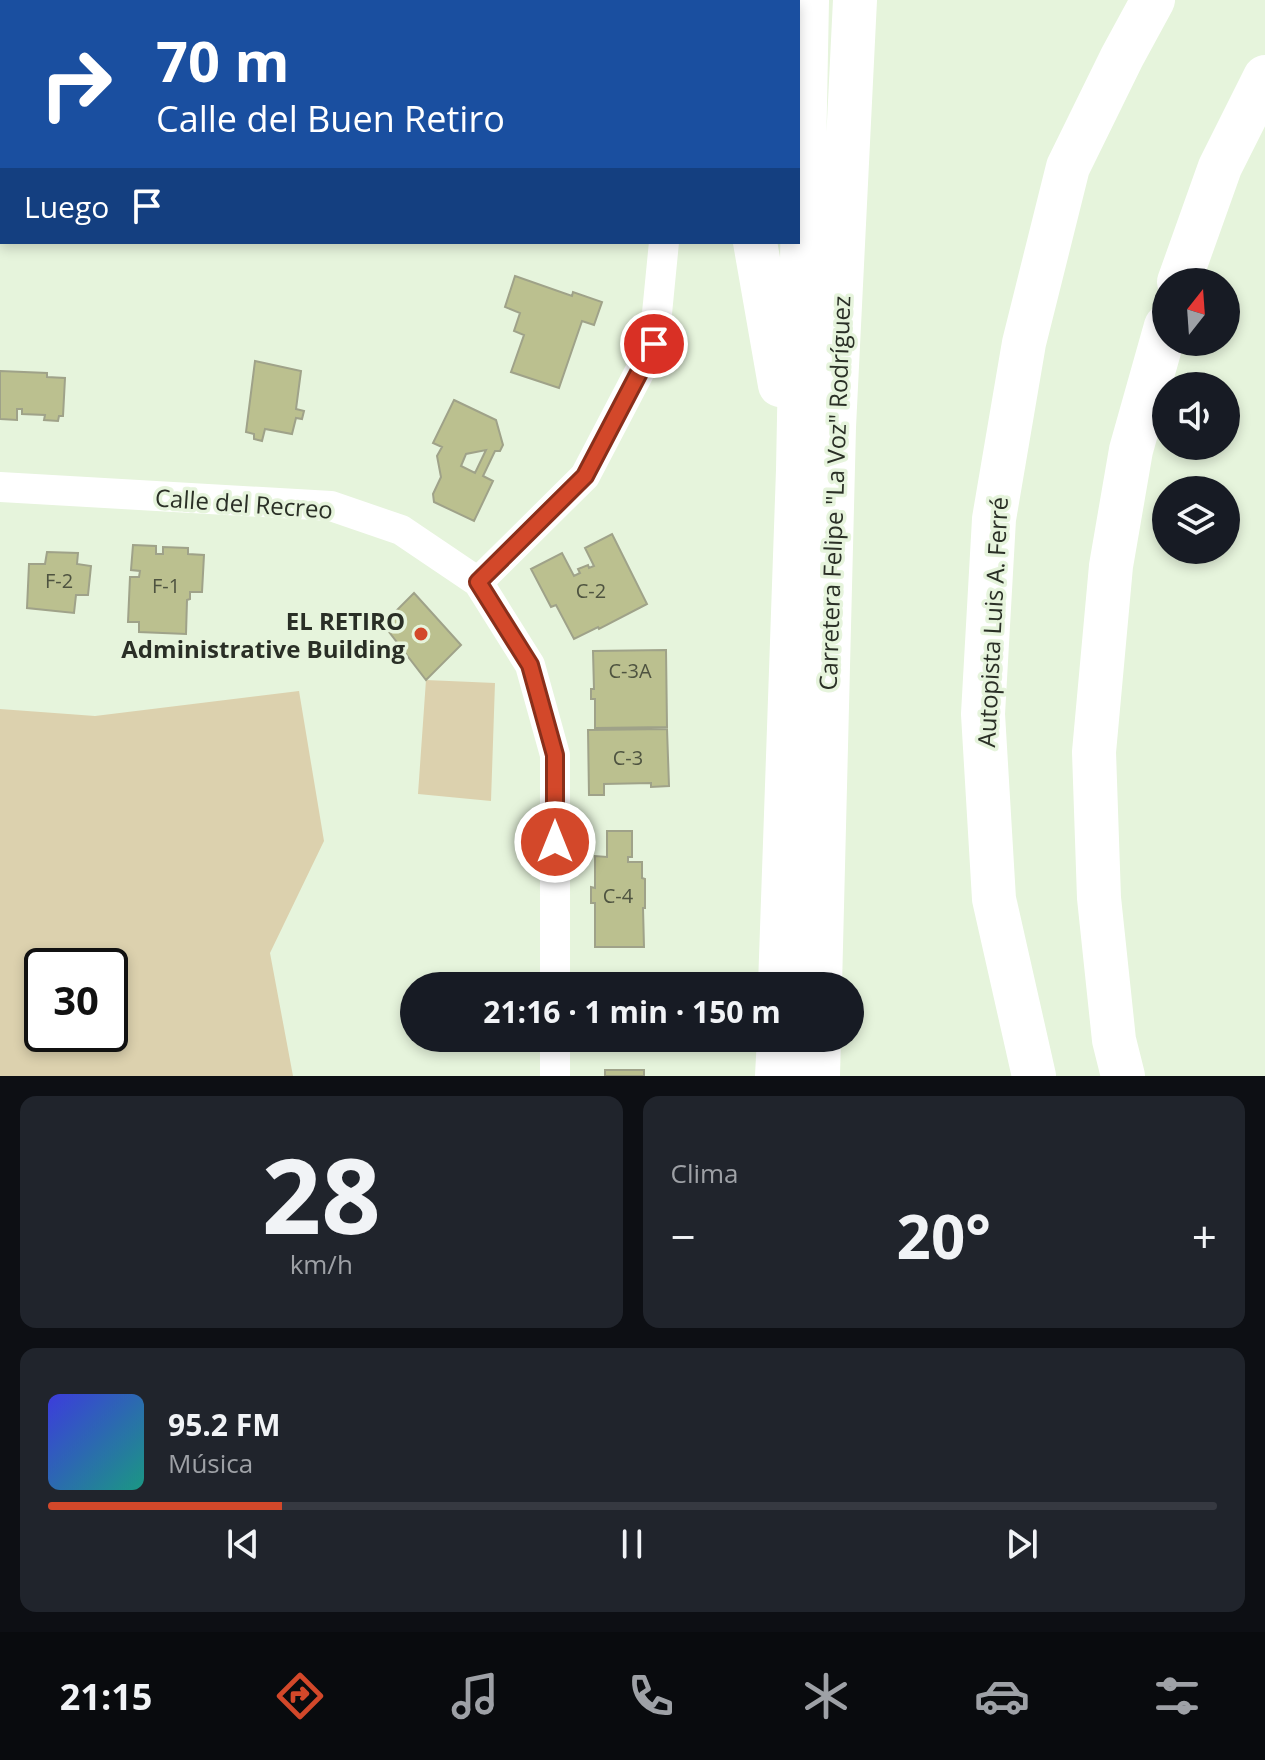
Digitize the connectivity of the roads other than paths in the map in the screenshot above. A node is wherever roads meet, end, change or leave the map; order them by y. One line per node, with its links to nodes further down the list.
1 (807, 0): 9 (highway, Carretera Felipe "La Voz" Rodríguez)
2 (855, 0): 14 (highway, Carretera Felipe "La Voz" Rodríguez)
3 (1153, 0): 21 (highway, Autopista Luis A. Ferré)
4 (1265, 77): 7 (highway)
5 (664, 244): 11 (street)
6 (755, 244): 9 (highway)
7 (1184, 268)
8 (1158, 356): 22 (highway)
9 (798, 470): 13 (highway, Carretera Felipe "La Voz" Rodríguez)
10 (0, 487): 11 (street, Calle del Recreo)
11 (478, 582): 12 (street, Calle del Recreo)
12 (555, 972)
13 (780, 972)
14 (820, 972)
15 (555, 1052): 18 (street)
16 (778, 1052): 19 (highway)
17 (819, 1052): 20 (highway)
18 (555, 1076)
19 (777, 1076)
20 (818, 1076)
21 (1034, 1076)
22 (1123, 1076)

